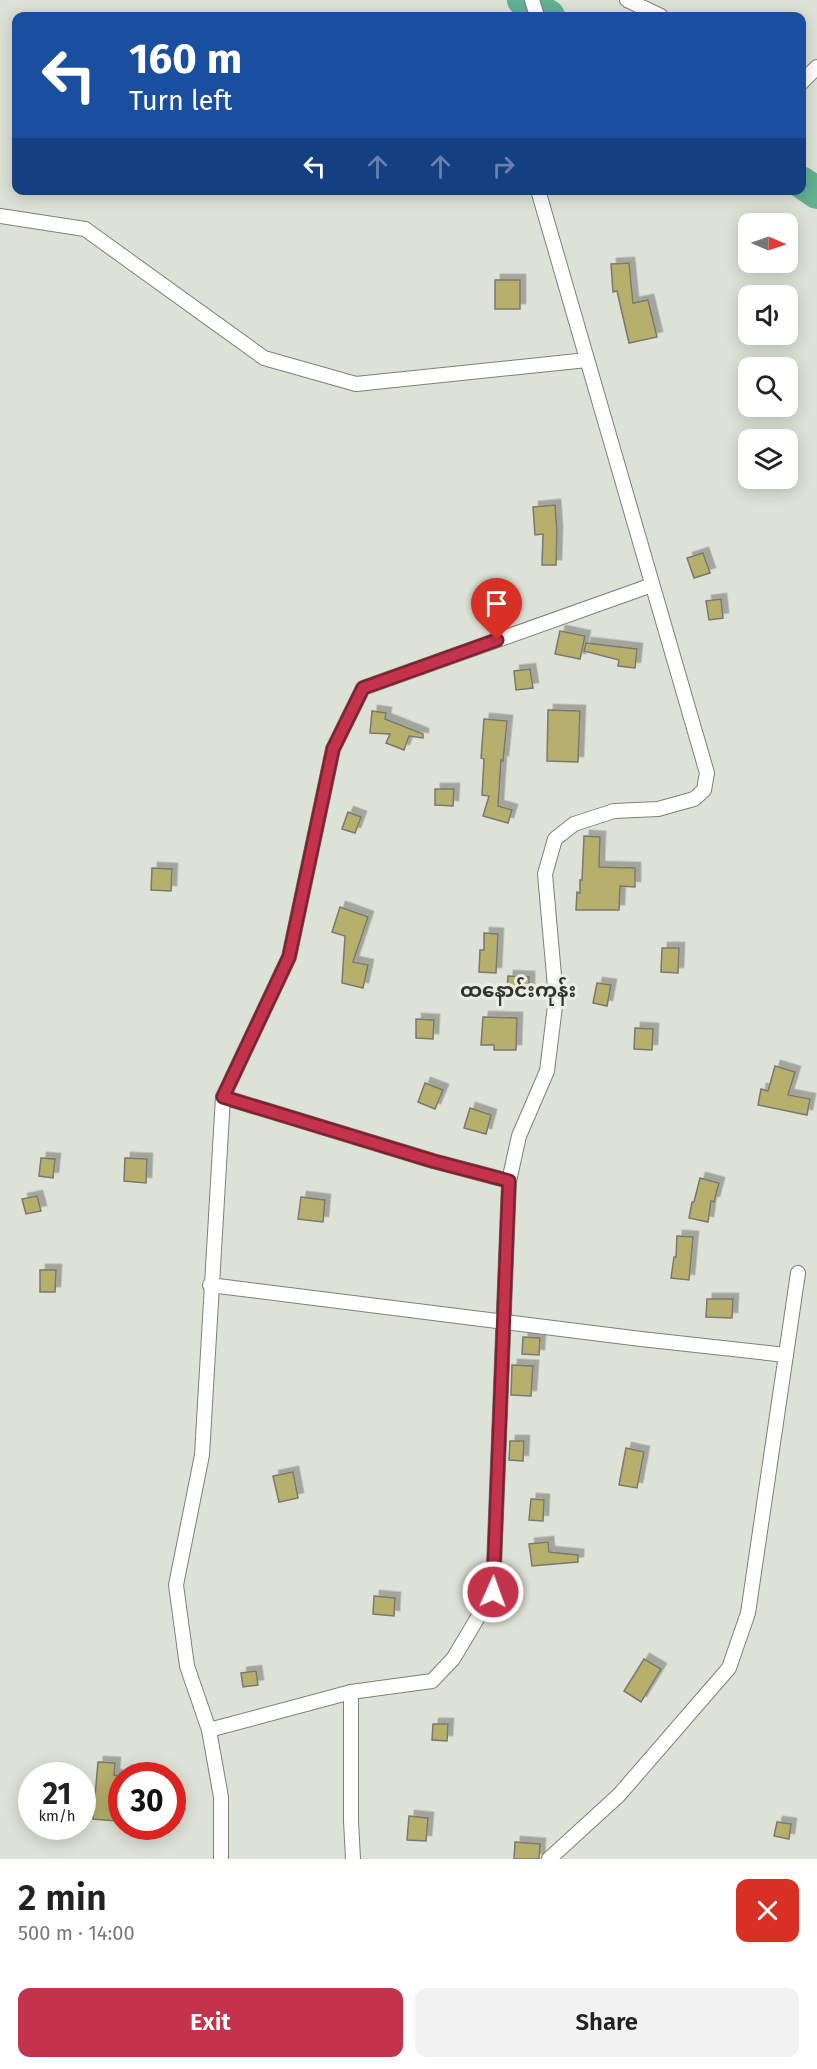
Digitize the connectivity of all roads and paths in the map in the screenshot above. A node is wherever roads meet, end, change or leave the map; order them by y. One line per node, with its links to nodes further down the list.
1 (627, 0): 2 (street)
2 (652, 12)
3 (817, 67): 4 (street)
4 (806, 78)
5 (539, 195): 7 (street)
6 (0, 216): 7 (street)
7 (587, 360): 8 (street)
8 (652, 585): 9 (street); 10 (street)
9 (223, 1097): 10 (street); 12 (street)
10 (509, 1181): 13 (street)
11 (798, 1273): 14 (street)
12 (210, 1285): 13 (street); 16 (street)
13 (504, 1321): 14 (street); 15 (street)
14 (786, 1355): 19 (street)
15 (351, 1692): 16 (street); 18 (street)
16 (209, 1730): 17 (street)
17 (221, 1859)
18 (352, 1859)
19 (549, 1859)

